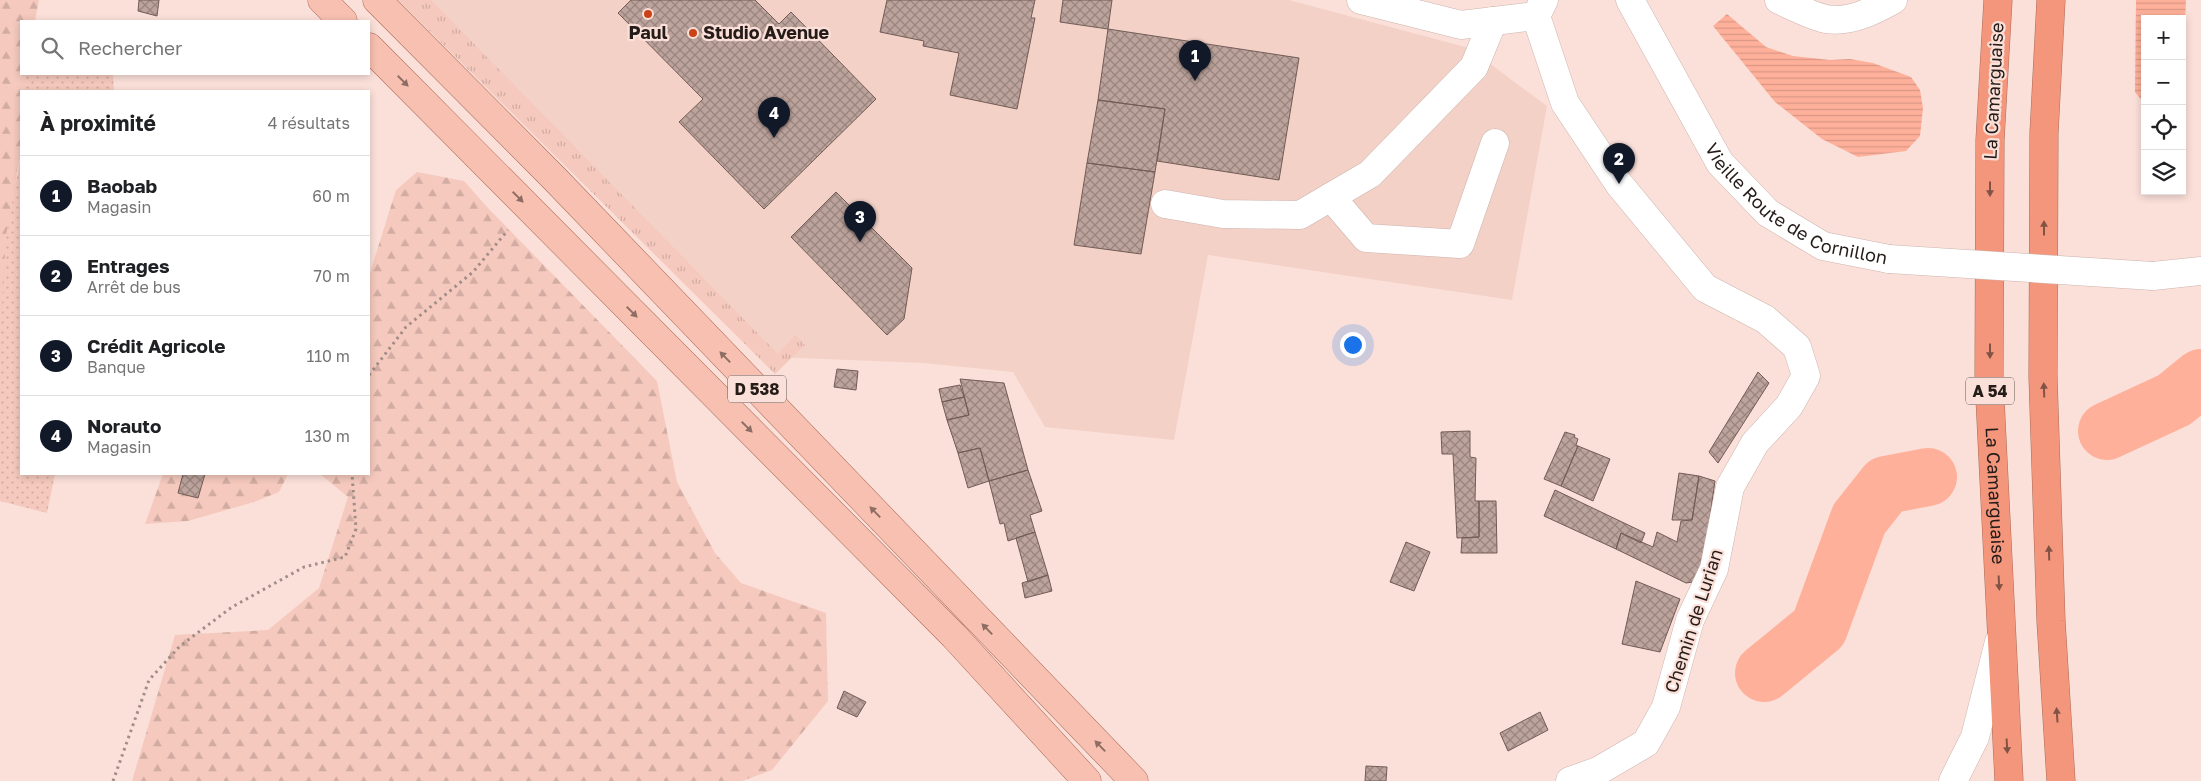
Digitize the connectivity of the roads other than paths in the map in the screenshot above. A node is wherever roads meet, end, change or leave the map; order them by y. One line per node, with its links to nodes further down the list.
1 (322, 0): 10 (main road)
2 (377, 0): 19 (main road, D 538, one-way to 2)
3 (1361, 0): 11 (street)
4 (1779, 0): 5 (street)
5 (1893, 0)
6 (1998, 0): 17 (highway, La Camarguaise / A 54, one-way to 17)
7 (2051, 0): 23 (highway, one-way to 7)
8 (1642, 7): 16 (street, Vieille Route de Cornillon, bridge)
9 (1540, 8): 11 (street); 20 (street, Chemin de Lurian)
10 (342, 20)
11 (1493, 21): 14 (street)
12 (370, 48): 18 (main road, D 538, one-way to 18)
13 (1495, 143): 14 (street)
14 (1331, 197): 15 (street)
15 (1165, 204)
16 (2201, 271)
17 (2001, 635): 21 (street); 22 (highway, La Camarguaise / A 54, one-way to 22)
18 (1087, 781)
19 (1134, 781)
20 (1570, 781)
21 (1953, 781)
22 (2009, 781)
23 (2061, 781)

